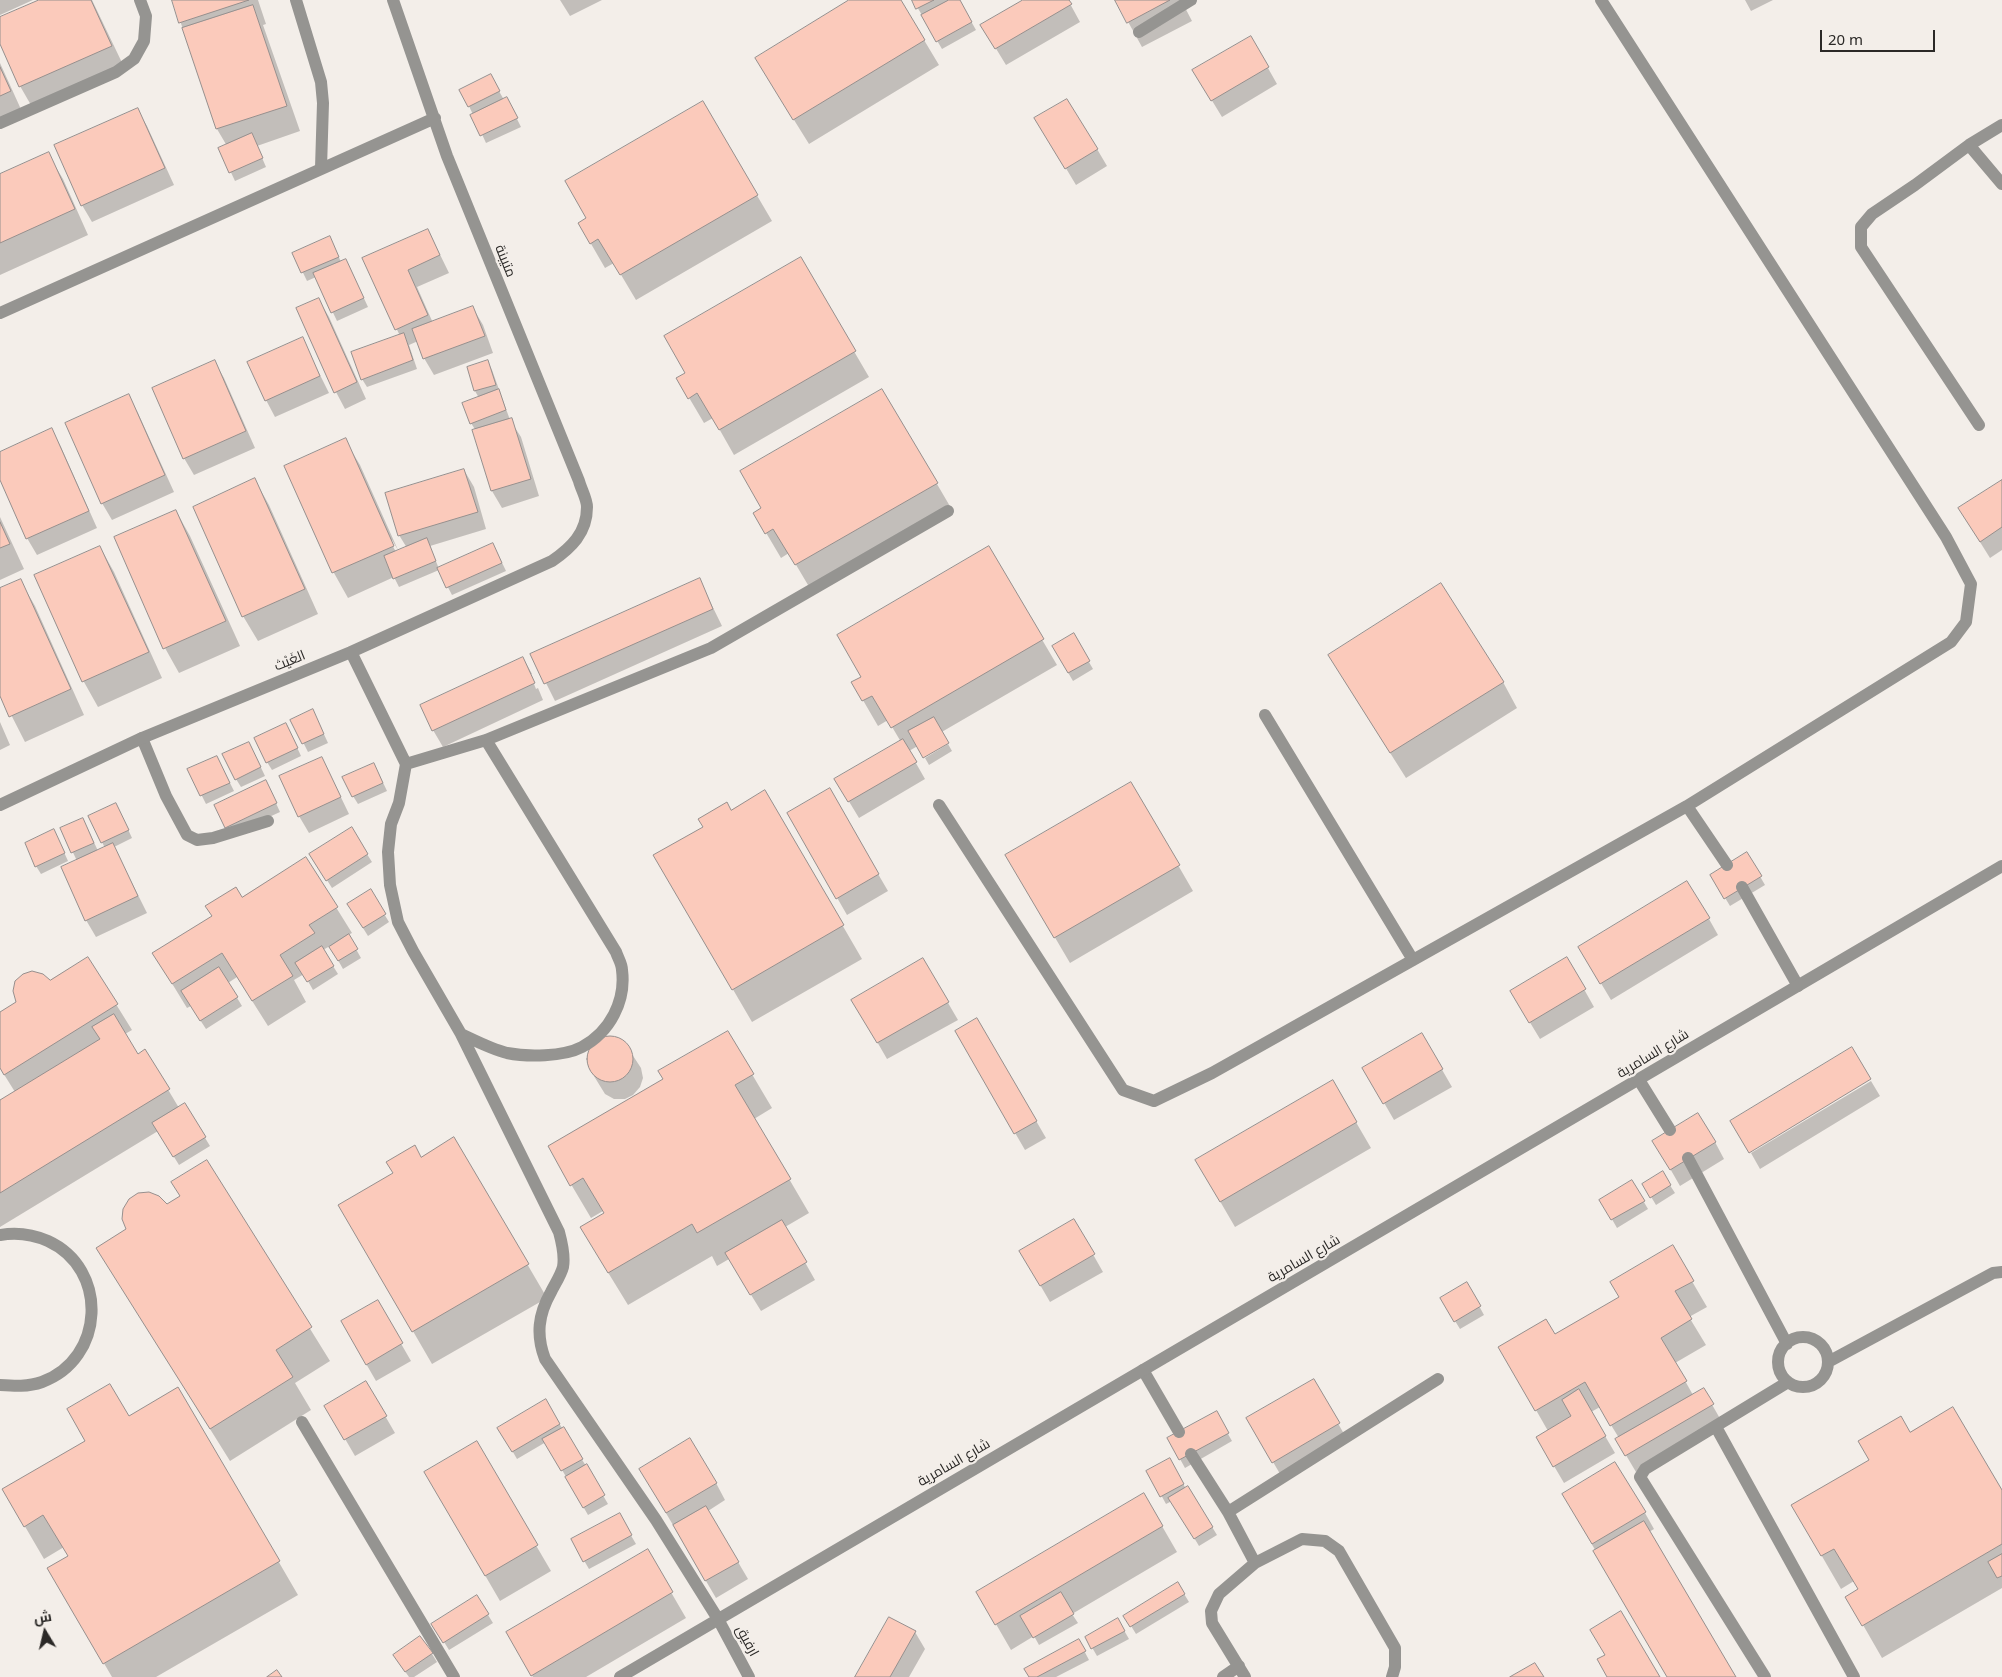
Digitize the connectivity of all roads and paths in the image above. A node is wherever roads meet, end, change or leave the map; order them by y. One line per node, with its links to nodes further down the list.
1 (140, 0): 8 (street)
2 (296, 0): 11 (street)
3 (393, 0): 7 (street, متيبنة)
4 (1191, 0): 6 (street)
5 (1601, 0): 24 (street)
6 (1139, 32)
7 (435, 118): 11 (street); 16 (street, متيبنة)
8 (0, 124)
9 (2002, 125): 10 (street)
10 (1969, 145): 12 (street); 14 (street)
11 (321, 168): 13 (street)
12 (2002, 184)
13 (0, 313)
14 (1979, 425)
15 (948, 511): 20 (street)
16 (581, 532): 17 (street, الغَيْث)
17 (351, 652): 19 (street, الغَيْث); 21 (street)
18 (1265, 715): 29 (street)
19 (142, 738): 22 (street, الغَيْث); 25 (street)
20 (486, 740): 21 (street); 31 (street)
21 (406, 764): 31 (street, ارفيق)
22 (0, 805)
23 (939, 805): 29 (street)
24 (1687, 806): 26 (street); 29 (street)
25 (268, 821)
26 (1727, 865)
27 (2002, 866): 30 (street, شارع السامرية)
28 (1742, 888): 30 (street)
29 (1413, 960)
30 (1798, 986): 32 (street, شارع السامرية)
31 (461, 1034): 49 (street, ارفيق)
32 (1639, 1080): 33 (street); 39 (street, شارع السامرية)
33 (1670, 1130)
34 (1688, 1158): 37 (street)
35 (0, 1235): 42 (street)
36 (2002, 1272): 38 (street)
37 (1787, 1344): 38 (street); 41 (street)
38 (1828, 1362): 41 (street)
39 (1143, 1370): 45 (street); 49 (street, شارع السامرية)
40 (1438, 1379): 47 (street)
41 (1788, 1382): 44 (street)
42 (0, 1385)
43 (302, 1422): 51 (street)
44 (1716, 1427): 56 (street); 57 (street)
45 (1178, 1432)
46 (1191, 1454): 47 (street)
47 (1228, 1512): 48 (street)
48 (1255, 1564): 50 (street); 55 (street)
49 (718, 1619): 52 (street, شارع السامرية); 53 (street, ارفيق)
50 (1242, 1672): 54 (street)
51 (454, 1677)
52 (620, 1677)
53 (749, 1677)
54 (1223, 1677)
55 (1392, 1677)
56 (1765, 1677)
57 (1854, 1677)

